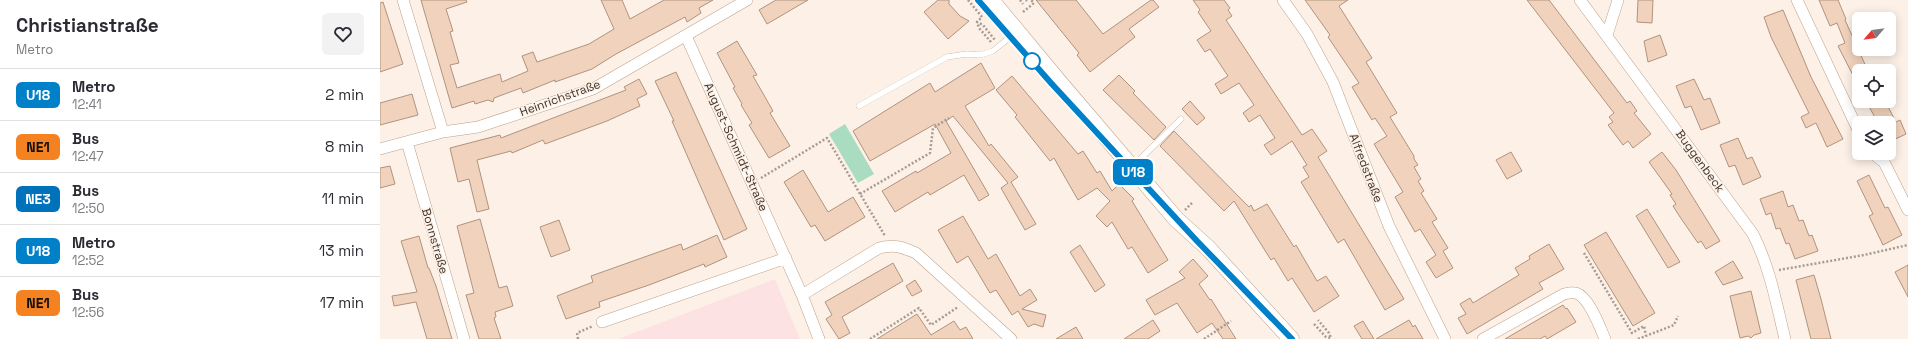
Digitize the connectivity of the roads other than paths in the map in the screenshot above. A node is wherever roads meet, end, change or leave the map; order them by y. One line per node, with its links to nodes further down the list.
1 (403, 0): 14 (street)
2 (747, 0): 10 (street, Heinrichstraße)
3 (991, 0): 8 (street)
4 (1283, 0): 27 (street, Alfredstraße)
5 (1580, 0): 9 (street, Buggenbeck)
6 (1618, 0): 9 (street)
7 (1797, 0): 12 (street)
8 (1017, 31): 11 (lane); 18 (street)
9 (1607, 35): 30 (street, Buggenbeck)
10 (686, 36): 14 (street, Heinrichstraße); 20 (street, August-Schmidt-Straße)
11 (859, 106)
12 (1852, 117)
13 (1181, 118): 18 (lane)
14 (443, 132): 15 (street, Heinrichstraße)
15 (407, 142): 16 (street, Heinrichstraße); 23 (street, Bonnstraße)
16 (380, 149)
17 (1881, 160): 19 (street)
18 (1131, 167): 26 (street)
19 (1908, 210)
20 (786, 258): 21 (street, August-Schmidt-Straße); 22 (street)
21 (802, 295): 24 (street, August-Schmidt-Straße); 25 (street)
22 (602, 322)
23 (464, 339)
24 (818, 339)
25 (1011, 339)
26 (1292, 339)
27 (1444, 339)
28 (1483, 339): 29 (street)
29 (1605, 339)
30 (1785, 339)

